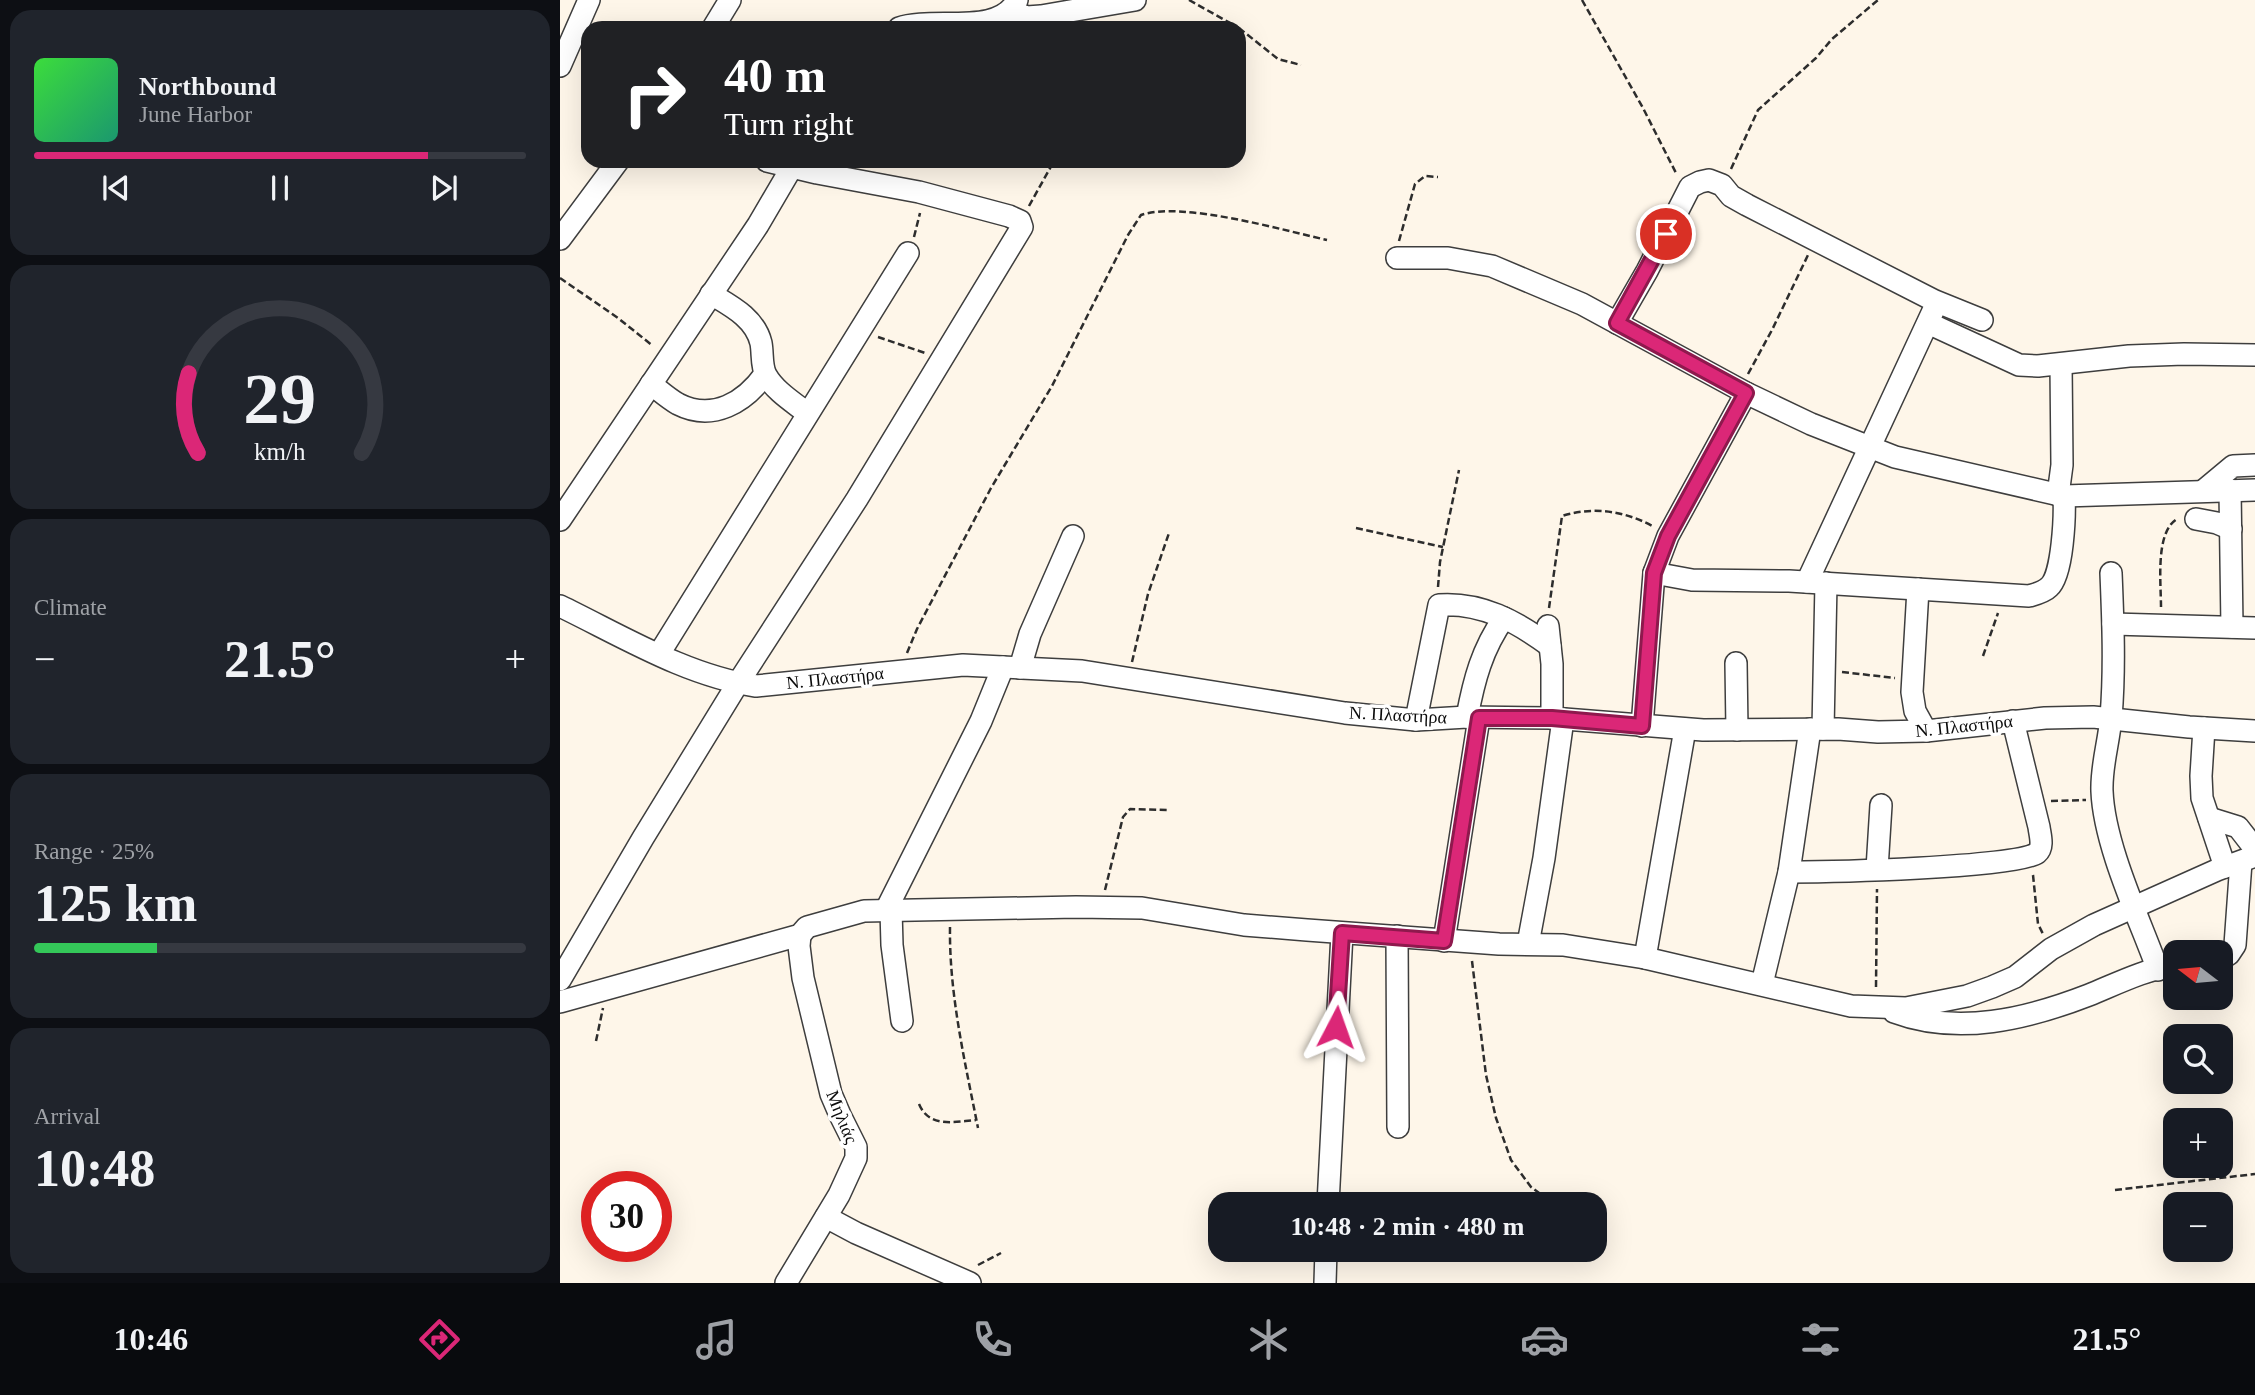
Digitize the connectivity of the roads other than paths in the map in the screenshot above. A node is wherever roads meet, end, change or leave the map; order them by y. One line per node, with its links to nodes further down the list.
1 (589, 0): 7 (street)
2 (730, 0): 5 (street)
3 (1135, 0): 4 (street)
4 (1014, 5): 6 (street)
5 (717, 21)
6 (988, 21)
7 (560, 66)
8 (613, 168): 11 (street)
9 (791, 168): 14 (street)
10 (797, 168): 46 (street)
11 (560, 239)
12 (908, 253): 24 (street)
13 (1397, 258): 17 (street)
14 (712, 293): 21 (street); 22 (street)
15 (1935, 301): 16 (street); 17 (street); 18 (street)
16 (1982, 320)
17 (1617, 323): 23 (street)
18 (1928, 323): 20 (street); 25 (street)
19 (2255, 355): 20 (street)
20 (2061, 363): 29 (street)
21 (765, 374): 22 (street); 24 (street)
22 (651, 384): 31 (street)
23 (1746, 393): 25 (street); 34 (street)
24 (807, 413): 43 (street)
25 (1869, 448): 29 (street); 36 (street)
26 (2255, 465): 27 (street)
27 (2230, 472): 28 (street); 29 (street); 32 (street)
28 (2255, 490)
29 (2061, 496): 37 (street)
30 (2196, 519): 32 (street)
31 (560, 520)
32 (2231, 529): 41 (street)
33 (1073, 536): 45 (street)
34 (1654, 573): 36 (street); 52 (street)
35 (2111, 573): 40 (street)
36 (1816, 582): 37 (street); 55 (street)
37 (1919, 589): 57 (street)
38 (560, 606): 43 (street, Ν. Πλαστήρα)
39 (1504, 618): 47 (street); 48 (street); 50 (street)
40 (2113, 624): 41 (street); 49 (street)
41 (2232, 627): 42 (street)
42 (2255, 628)
43 (659, 654): 46 (street, Ν. Πλαστήρα)
44 (1736, 663): 56 (street)
45 (1012, 668): 46 (street, Ν. Πλαστήρα); 50 (street, Ν. Πλαστήρα); 65 (street)
46 (738, 683): 75 (street)
47 (1473, 718): 48 (street, Ν. Πλαστήρα); 50 (street, Ν. Πλαστήρα); 69 (street)
48 (1558, 719): 52 (street, Ν. Πλαστήρα); 70 (street)
49 (2111, 719): 51 (street, Ν. Πλαστήρα); 53 (street, Ν. Πλαστήρα); 64 (street)
50 (1416, 720)
51 (2013, 721): 57 (street, Ν. Πλαστήρα); 62 (street)
52 (1642, 726): 54 (street, Ν. Πλαστήρα)
53 (2204, 728): 58 (street, Ν. Πλαστήρα); 60 (street)
54 (1685, 729): 56 (street, Ν. Πλαστήρα); 72 (street)
55 (1816, 729): 56 (street, Ν. Πλαστήρα); 57 (street, Ν. Πλαστήρα); 63 (street)
56 (1737, 730)
57 (1926, 731)
58 (2255, 731)
59 (1881, 805): 62 (street)
60 (2209, 818): 61 (street); 61 (street)
61 (2244, 858): 64 (street); 71 (street)
62 (1877, 869): 63 (street)
63 (1789, 872): 76 (street)
64 (2135, 905): 73 (street); 78 (street)
65 (888, 910): 66 (street); 67 (street); 79 (street)
66 (1342, 933): 68 (street); 81 (street)
67 (800, 935): 77 (street); 82 (street, Μηλιάς)
68 (1397, 936): 69 (street); 80 (street)
69 (1444, 941): 70 (street)
70 (1528, 944): 72 (street)
71 (2233, 948)
72 (1646, 958): 76 (street)
73 (2163, 961)
74 (2163, 968): 78 (street)
75 (560, 980)
76 (1762, 984): 78 (street)
77 (560, 1002)
78 (1881, 1008)
79 (902, 1021)
80 (1398, 1126)
81 (1329, 1192)
82 (826, 1217): 84 (street); 85 (street, Μηλιάς)
83 (1326, 1262): 86 (street)
84 (956, 1280)
85 (786, 1283)
86 (1325, 1283)

